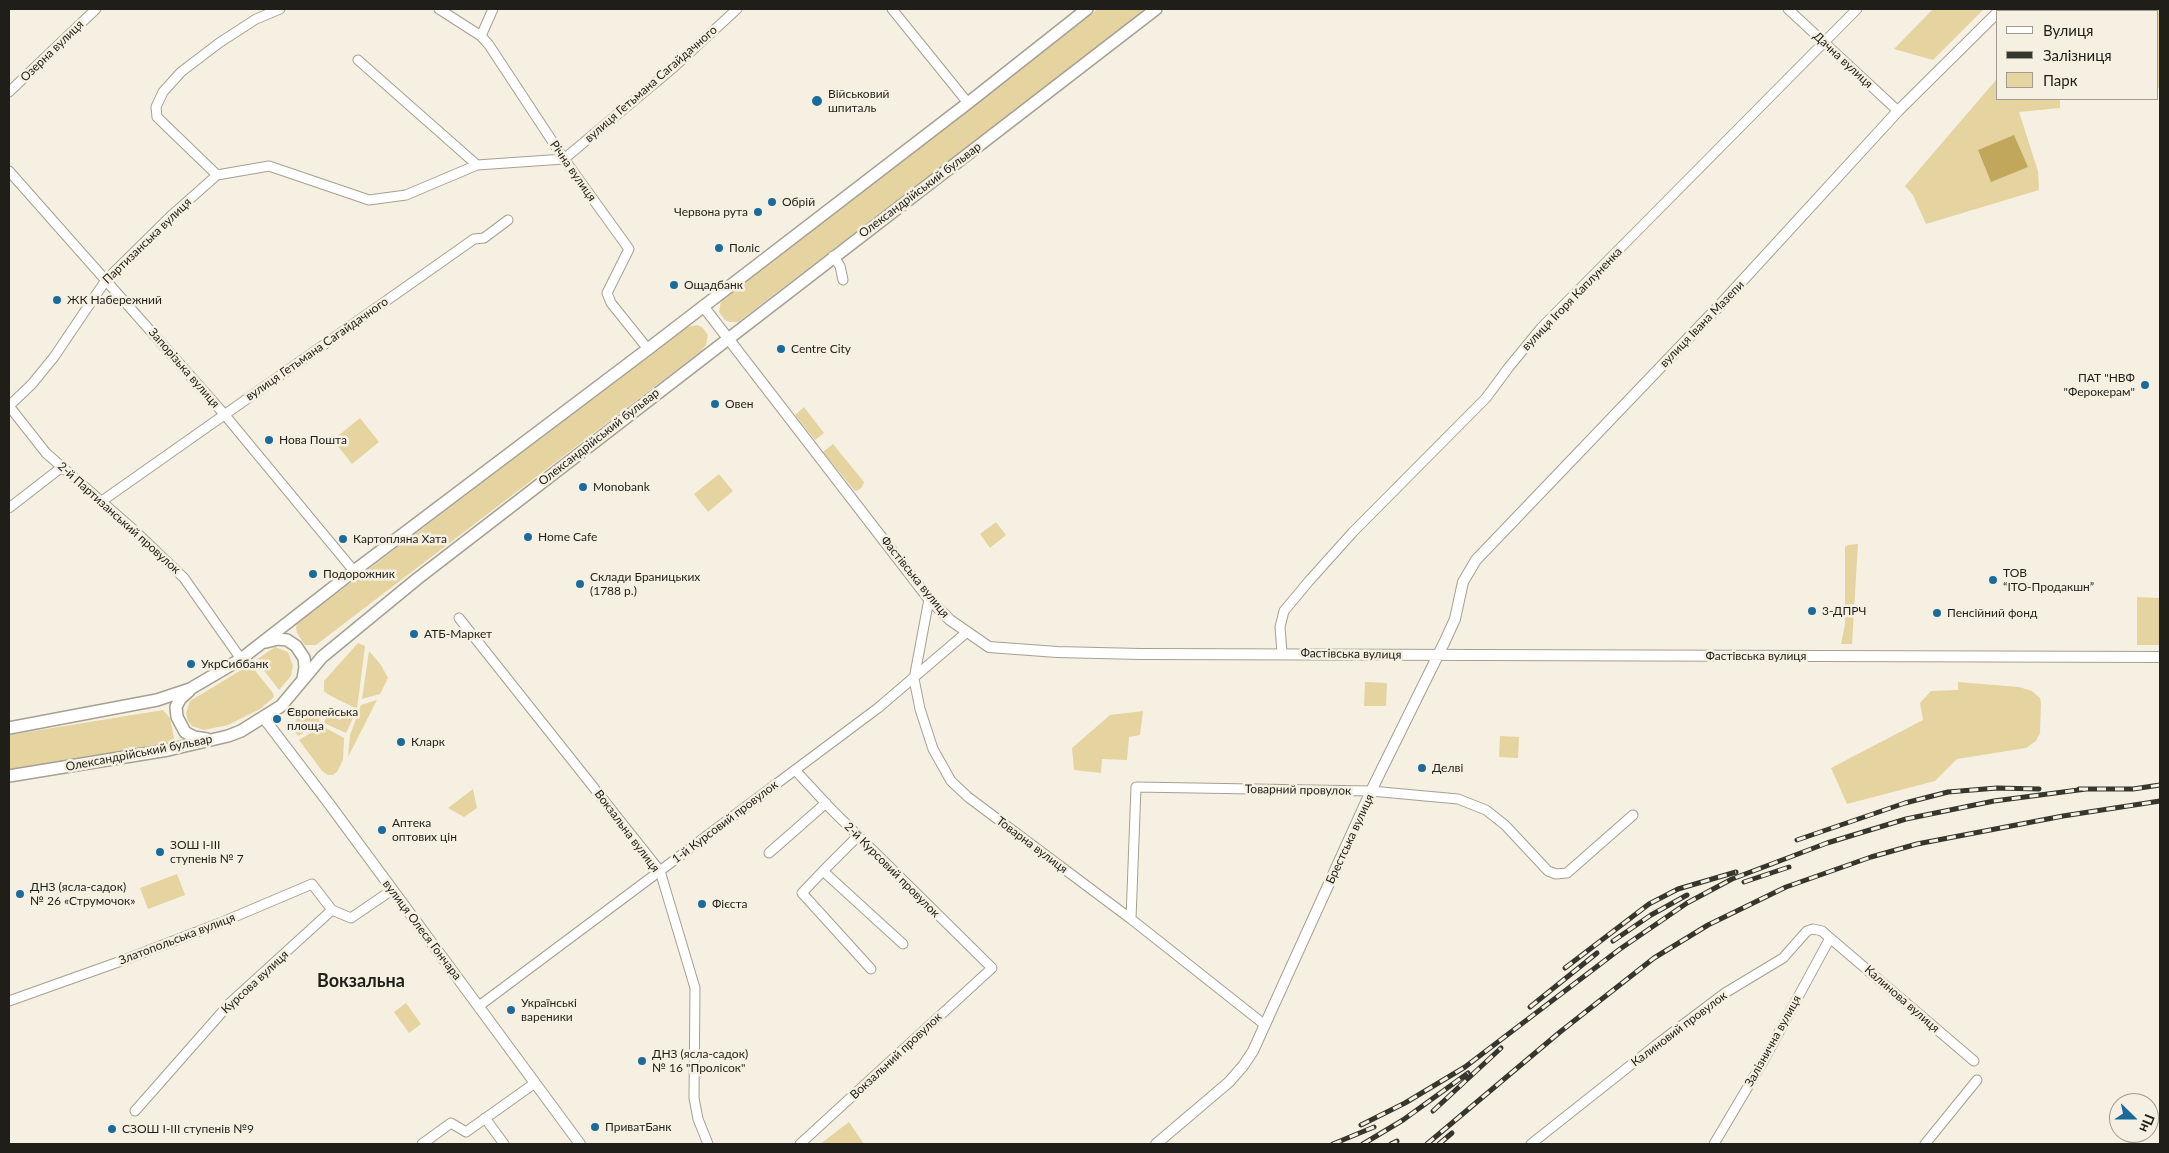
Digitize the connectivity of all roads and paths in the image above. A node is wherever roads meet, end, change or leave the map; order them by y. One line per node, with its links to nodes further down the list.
1 (96, 9): 15 (street, Озерна вулиця)
2 (280, 9): 21 (street)
3 (439, 9): 12 (street, Річна вулиця)
4 (493, 9): 12 (street)
5 (737, 9): 18 (street, вулиця Гетьмана Сагайдачного)
6 (892, 9): 16 (street)
7 (1087, 9): 16 (main road)
8 (1156, 9): 23 (main road, Олександрійський бульвар)
9 (1788, 9): 13 (street, Дачна вулиця)
10 (1857, 9): 13 (street, вулиця Ігоря Каплуненка)
11 (1996, 14): 17 (street, вулиця Івана Мазепи)
12 (481, 36): 18 (street, Річна вулиця)
13 (1824, 44): 17 (street, Дачна вулиця); 39 (street, вулиця Ігоря Каплуненка)
14 (358, 60): 19 (street)
15 (9, 92)
16 (968, 103): 26 (main road)
17 (1898, 111): 40 (street, вулиця Івана Мазепи)
18 (564, 159): 19 (street); 28 (street, Річна вулиця)
19 (477, 164): 21 (street)
20 (9, 171): 24 (street, Запорізька вулиця)
21 (217, 175): 24 (street, Партизанська вулиця)
22 (508, 220): 30 (street, вулиця Гетьмана Сагайдачного)
23 (833, 256): 25 (street); 27 (main road, Олександрійський бульвар)
24 (106, 280): 29 (street, Партизанська вулиця); 30 (street, Запорізька вулиця)
25 (843, 280)
26 (703, 306): 27 (street, Фастівська вулиця); 28 (main road)
27 (728, 337): 35 (street, Фастівська вулиця); 43 (main road, Олександрійський бульвар)
28 (648, 349): 34 (main road)
29 (9, 406): 31 (street, 2-й Партизанський провулок)
30 (224, 414): 32 (street, вулиця Гетьмана Сагайдачного); 34 (street, Запорізька вулиця)
31 (62, 467): 32 (street, 2-й Партизанський провулок); 33 (street)
32 (102, 501): 42 (street, 2-й Партизанський провулок)
33 (9, 508)
34 (354, 571): 38 (main road)
35 (929, 599): 37 (street, Фастівська вулиця); 44 (street, Товарна вулиця)
36 (459, 618): 56 (street, Вокзальна вулиця)
37 (967, 632): 39 (street, Фастівська вулиця); 44 (street, 1-й Курсовий провулок)
38 (264, 642): 42 (main road); 43 (main road)
39 (1282, 653): 40 (street, Фастівська вулиця)
40 (1439, 655): 41 (street, Фастівська вулиця); 51 (street, Брестська вулиця)
41 (2160, 657)
42 (241, 659): 45 (main road)
43 (303, 679): 46 (main road, Олександрійський бульвар)
44 (914, 679): 49 (street, 1-й Курсовий провулок); 60 (street, Товарна вулиця)
45 (190, 689): 47 (main road); 48 (main road)
46 (263, 717): 48 (main road, Олександрійський бульвар); 58 (street, вулиця Олеся Гончара)
47 (9, 728)
48 (212, 740): 50 (main road, Олександрійський бульвар)
49 (795, 770): 52 (street, 2-й Курсовий провулок); 56 (street, 1-й Курсовий провулок)
50 (9, 776)
51 (1371, 791): 53 (street, Товарний провулок); 60 (street, Товарний провулок); 67 (street, Брестська вулиця)
52 (826, 804): 54 (street, 2-й Курсовий провулок); 55 (street)
53 (1633, 815)
54 (858, 836): 57 (street); 63 (street, 2-й Курсовий провулок)
55 (769, 853)
56 (660, 871): 66 (street, 1-й Курсовий провулок); 76 (street, Вокзальна вулиця)
57 (823, 871): 62 (street); 64 (street)
58 (392, 890): 59 (street); 66 (street, вулиця Олеся Гончара)
59 (332, 910): 65 (street, Златопольська вулиця); 71 (street, Курсова вулиця)
60 (1131, 919): 67 (street, Товарна вулиця)
61 (1830, 938): 68 (street, Калинова вулиця); 79 (street, Калиновий провулок); 80 (street, Залізнична вулиця)
62 (903, 944)
63 (992, 968): 77 (street, Вокзальний провулок)
64 (871, 969)
65 (9, 1001)
66 (479, 1006): 70 (street, вулиця Олеся Гончара)
67 (1265, 1025): 78 (street, Брестська вулиця)
68 (1974, 1062)
69 (1977, 1080): 81 (street)
70 (535, 1083): 72 (street); 75 (street, вулиця Олеся Гончара)
71 (135, 1112)
72 (485, 1118): 73 (street); 74 (street)
73 (422, 1144)
74 (504, 1144)
75 (580, 1144)
76 (708, 1144)
77 (800, 1144)
78 (1156, 1144)
79 (1531, 1144)
80 (1714, 1144)
81 (1925, 1144)

